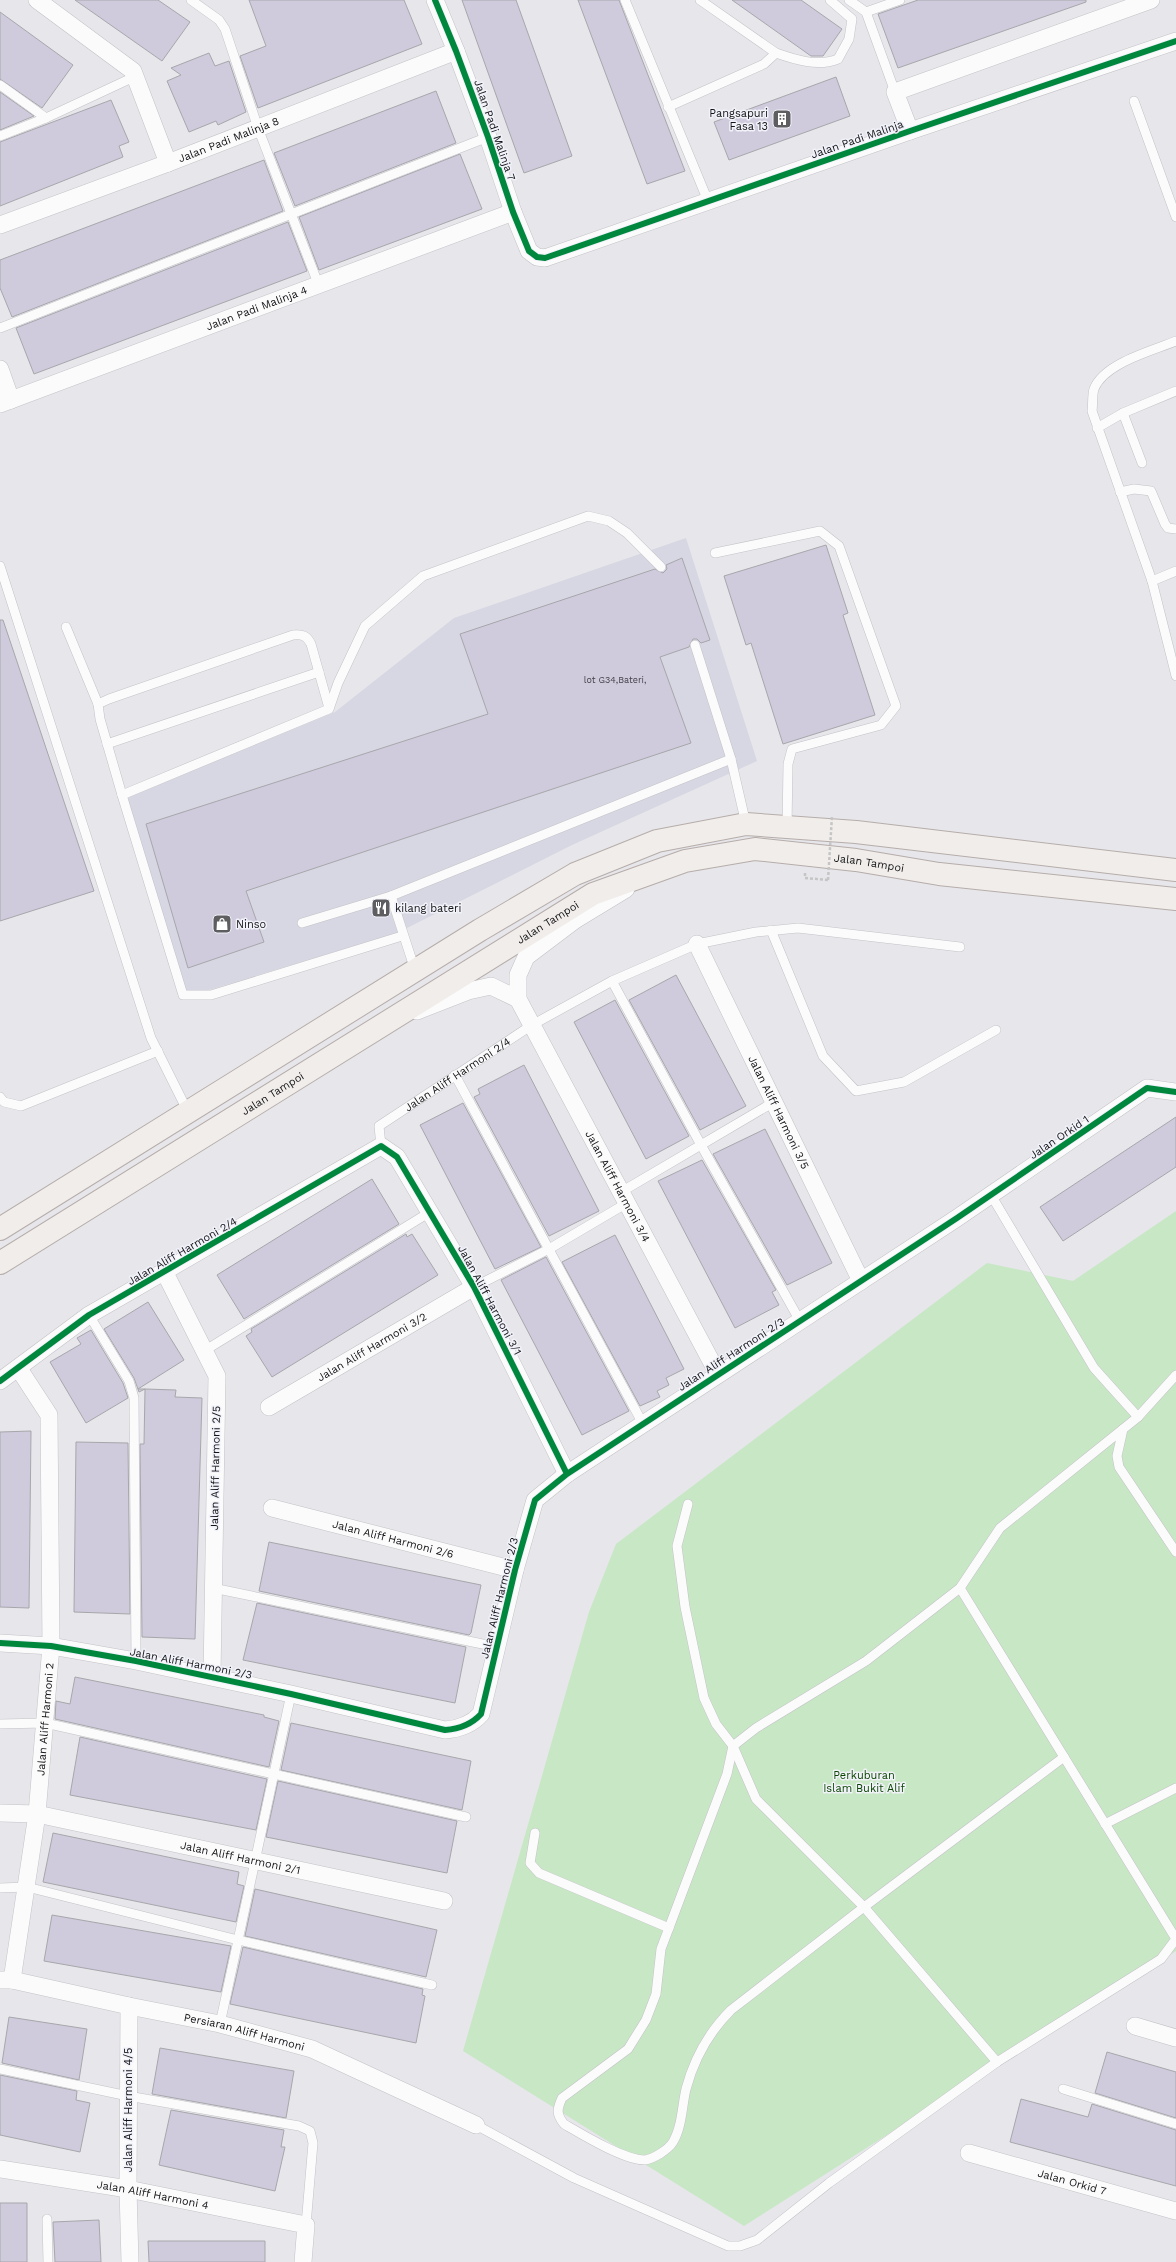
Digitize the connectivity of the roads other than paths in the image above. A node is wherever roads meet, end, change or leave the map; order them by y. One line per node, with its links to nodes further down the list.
1 (191, 0): 21 (lane)
2 (435, 0): 13 (street, Jalan Padi Malinja 7)
3 (625, 0): 19 (lane)
4 (700, 0): 14 (lane)
5 (830, 0): 14 (lane)
6 (849, 0): 11 (lane)
7 (900, 0): 11 (lane)
8 (1151, 0): 10 (street)
9 (41, 1): 15 (street)
10 (1124, 4): 17 (street)
11 (866, 12): 17 (lane)
12 (1176, 41): 22 (street, Jalan Padi Malinja)
13 (456, 51): 21 (street, Jalan Padi Malinja 8); 24 (street, Jalan Padi Malinja 7)
14 (776, 53): 19 (lane)
15 (136, 76): 20 (lane); 25 (street)
16 (0, 85): 20 (lane)
17 (895, 92): 22 (street)
18 (1134, 101): 29 (lane)
19 (668, 107): 26 (lane)
20 (46, 118): 23 (lane)
21 (258, 128): 25 (street, Jalan Padi Malinja 8); 28 (lane)
22 (910, 131): 26 (street, Jalan Padi Malinja)
23 (0, 136)
24 (488, 137): 27 (street, Jalan Padi Malinja 7); 28 (lane)
25 (168, 163): 30 (street, Jalan Padi Malinja 8)
26 (708, 201): 31 (street, Jalan Padi Malinja)
27 (513, 212): 31 (street, Jalan Padi Malinja 7); 32 (street, Jalan Padi Malinja 4)
28 (290, 215): 32 (lane); 33 (lane)
29 (1176, 217)
30 (0, 225)
31 (545, 258)
32 (319, 286): 37 (street, Jalan Padi Malinja 4)
33 (0, 328)
34 (1176, 341): 39 (lane)
35 (0, 369): 37 (street)
36 (1176, 391): 38 (lane)
37 (5, 402)
38 (1123, 413): 39 (lane); 40 (lane)
39 (1097, 428): 41 (lane)
40 (1142, 463)
41 (1120, 492): 42 (lane); 47 (lane)
42 (1176, 529)
43 (715, 553): 58 (lane)
44 (0, 566): 74 (lane)
45 (661, 567): 53 (lane)
46 (1176, 571): 47 (lane)
47 (1152, 581): 51 (lane)
48 (66, 627): 52 (lane)
49 (696, 645): 55 (lane)
50 (319, 672): 52 (lane); 53 (lane); 54 (lane)
51 (1176, 676)
52 (98, 704): 54 (lane)
53 (329, 708): 56 (lane)
54 (107, 744): 56 (lane)
55 (731, 759): 57 (lane); 61 (lane)
56 (122, 795): 65 (lane)
57 (746, 824): 58 (main road); 68 (main road)
58 (787, 828): 59 (main road)
59 (1176, 870)
60 (655, 872): 62 (main road, Jalan Tampoi); 70 (street, Jalan Aliff Harmoni 3/4); 71 (main road, Jalan Tampoi)
61 (391, 896): 63 (lane); 65 (lane)
62 (1176, 898)
63 (302, 922)
64 (771, 930): 66 (lane, Jalan Aliff Harmoni 2/4); 67 (lane, Jalan Aliff Harmoni 2/4); 73 (lane)
65 (402, 936): 68 (lane)
66 (697, 944): 69 (lane, Jalan Aliff Harmoni 2/4); 78 (street, Jalan Aliff Harmoni 3/5)
67 (960, 947)
68 (415, 970): 79 (main road)
69 (612, 980): 72 (lane, Jalan Aliff Harmoni 2/4); 80 (lane)
70 (518, 1000): 71 (street); 72 (street, Jalan Aliff Harmoni 3/4)
71 (387, 1023): 88 (main road, Jalan Tampoi)
72 (531, 1024): 75 (lane, Jalan Aliff Harmoni 2/4); 83 (street, Jalan Aliff Harmoni 3/4)
73 (996, 1030)
74 (158, 1051): 77 (lane); 79 (lane)
75 (455, 1075): 81 (lane, Jalan Aliff Harmoni 2/4); 87 (lane)
76 (1176, 1092): 82 (street, Jalan Orkid 1)
77 (0, 1097)
78 (774, 1102): 80 (lane); 90 (street, Jalan Aliff Harmoni 3/5)
79 (188, 1112): 86 (main road)
80 (701, 1145): 83 (lane); 93 (lane)
81 (381, 1146): 84 (street, Jalan Aliff Harmoni 3/1); 89 (street, Jalan Aliff Harmoni 2/4)
82 (991, 1195): 85 (street, Jalan Orkid 1); 100 (lane)
83 (624, 1197): 87 (lane); 96 (street, Jalan Aliff Harmoni 3/4)
84 (430, 1212): 91 (street, Jalan Aliff Harmoni 3/1); 94 (lane)
85 (957, 1218): 90 (street, Jalan Aliff Harmoni 2/3)
86 (4, 1221)
87 (549, 1249): 91 (lane); 101 (lane)
88 (0, 1263)
89 (164, 1273): 92 (street, Jalan Aliff Harmoni 2/4); 94 (street, Jalan Aliff Harmoni 2/5)
90 (862, 1281): 93 (street, Jalan Aliff Harmoni 2/3)
91 (474, 1287): 99 (street, Jalan Aliff Harmoni 3/2); 103 (street, Jalan Aliff Harmoni 3/1)
92 (89, 1315): 95 (street, Jalan Aliff Harmoni 2/4); 113 (lane)
93 (800, 1321): 96 (street, Jalan Aliff Harmoni 2/3)
94 (204, 1351): 108 (street, Jalan Aliff Harmoni 2/5)
95 (19, 1368): 98 (street, Jalan Aliff Harmoni 2/4); 111 (street, Jalan Aliff Harmoni 2)
96 (718, 1374): 101 (street, Jalan Aliff Harmoni 2/3)
97 (1176, 1375): 100 (lane)
98 (0, 1381)
99 (269, 1407)
100 (1138, 1417): 102 (lane)
101 (643, 1424): 103 (street, Jalan Aliff Harmoni 2/3)
102 (1123, 1430): 106 (lane); 109 (lane)
103 (567, 1474): 107 (street, Jalan Aliff Harmoni 2/3)
104 (688, 1504): 118 (lane)
105 (272, 1508): 107 (street, Jalan Aliff Harmoni 2/6)
106 (1176, 1552)
107 (515, 1570): 112 (street, Jalan Aliff Harmoni 2/3)
108 (213, 1588): 112 (lane); 114 (street, Jalan Aliff Harmoni 2/5)
109 (960, 1588): 118 (lane); 119 (lane)
110 (0, 1643): 111 (street, Jalan Aliff Harmoni 2/3)
111 (51, 1646): 113 (street, Jalan Aliff Harmoni 2/3); 116 (street, Jalan Aliff Harmoni 2)
112 (497, 1647): 115 (street, Jalan Aliff Harmoni 2/3)
113 (136, 1661): 114 (street, Jalan Aliff Harmoni 2/3)
114 (212, 1676): 115 (street, Jalan Aliff Harmoni 2/3)
115 (291, 1694): 120 (lane)
116 (45, 1723): 117 (lane); 120 (lane); 123 (street, Jalan Aliff Harmoni 2)
117 (0, 1724)
118 (733, 1746): 131 (lane); 132 (lane)
119 (1064, 1757): 125 (lane); 131 (lane)
120 (274, 1774): 124 (lane); 127 (lane)
121 (1176, 1788): 125 (lane)
122 (0, 1813): 123 (street, Jalan Aliff Harmoni 2/1)
123 (37, 1814): 127 (street, Jalan Aliff Harmoni 2/1); 128 (street, Jalan Aliff Harmoni 2)
124 (466, 1817)
125 (1105, 1824): 140 (lane)
126 (535, 1833): 132 (lane)
127 (255, 1859): 130 (street, Jalan Aliff Harmoni 2/1); 133 (lane)
128 (27, 1887): 129 (lane); 133 (lane); 134 (street, Jalan Aliff Harmoni 2)
129 (0, 1888)
130 (444, 1901)
131 (864, 1907): 132 (lane); 140 (lane)
132 (670, 1928)
133 (238, 1940): 135 (lane); 137 (lane)
134 (6, 1980): 136 (street, Persiaran Aliff Harmoni)
135 (432, 1984)
136 (129, 2006): 137 (street, Persiaran Aliff Harmoni); 143 (street, Jalan Aliff Harmoni 4/5)
137 (220, 2024): 145 (street, Persiaran Aliff Harmoni)
138 (1135, 2026): 139 (street)
139 (1176, 2038)
140 (997, 2062): 145 (lane)
141 (0, 2069): 143 (lane)
142 (1063, 2089): 144 (lane)
143 (128, 2096): 148 (street, Jalan Aliff Harmoni 4/5); 151 (lane)
144 (1176, 2124)
145 (476, 2125)
146 (969, 2153): 149 (street, Jalan Orkid 7)
147 (0, 2169): 148 (street, Jalan Aliff Harmoni 4)
148 (128, 2189): 151 (street, Jalan Aliff Harmoni 4); 153 (street, Jalan Aliff Harmoni 4/5)
149 (1176, 2211)
150 (47, 2219): 152 (lane)
151 (306, 2224): 154 (street)
152 (48, 2262)
153 (130, 2262)
154 (303, 2262)

